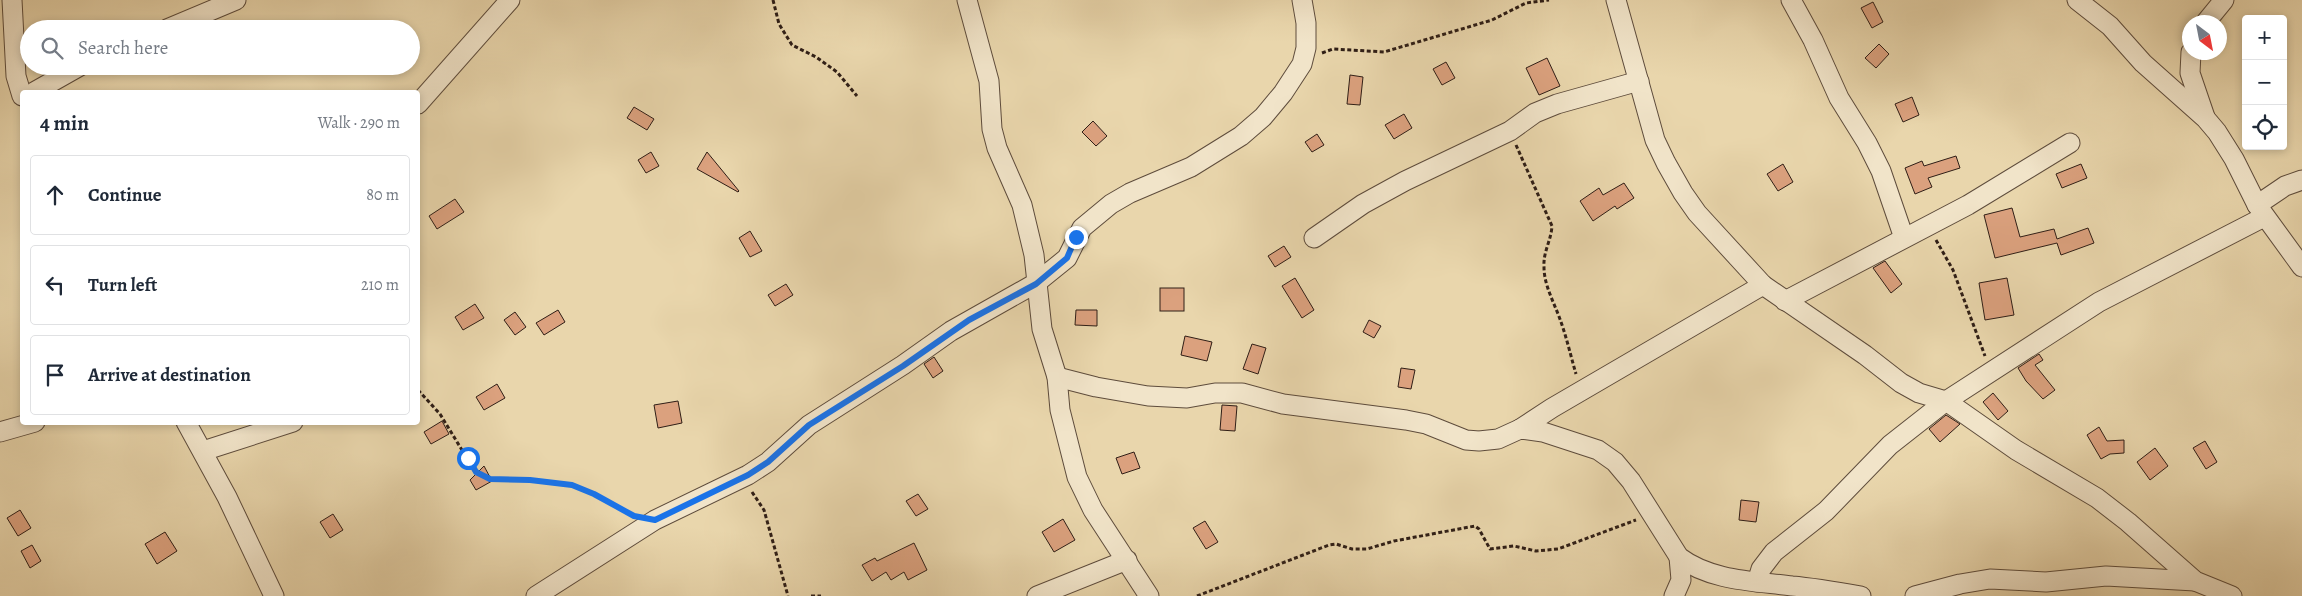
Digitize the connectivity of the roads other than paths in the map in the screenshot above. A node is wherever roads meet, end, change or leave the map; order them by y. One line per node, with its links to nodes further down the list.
1 (12, 0): 15 (street)
2 (236, 0): 11 (street)
3 (510, 0): 17 (street)
4 (967, 0): 25 (street)
5 (1302, 0): 25 (street)
6 (1616, 0): 14 (street)
7 (1791, 0): 23 (street)
8 (2077, 0): 18 (street)
9 (2224, 0): 10 (street)
10 (2212, 15)
11 (188, 20)
12 (2191, 60): 18 (street)
13 (64, 75): 16 (street)
14 (1639, 81): 22 (street); 26 (street)
15 (20, 90)
16 (38, 90)
17 (420, 102)
18 (2206, 118): 21 (street)
19 (2070, 143): 23 (street)
20 (2302, 180): 21 (street)
21 (2260, 211): 24 (street); 29 (street)
22 (1314, 238)
23 (1904, 238): 27 (street)
24 (2302, 267)
25 (1036, 284): 28 (street); 43 (street)
26 (1763, 286): 27 (street); 33 (street)
27 (1785, 301): 29 (street)
28 (1057, 377): 33 (street); 37 (street)
29 (1946, 401): 39 (street); 40 (street)
30 (24, 425): 34 (street)
31 (188, 425): 35 (street)
32 (284, 425): 35 (street)
33 (1520, 429): 36 (street)
34 (0, 432)
35 (203, 451): 42 (street)
36 (1679, 557): 40 (street); 46 (street)
37 (1127, 560): 44 (street); 45 (street)
38 (1990, 580): 41 (street); 48 (street); 49 (street)
39 (2195, 581): 41 (street); 50 (street)
40 (1757, 582): 47 (street)
41 (2144, 588)
42 (274, 596)
43 (536, 596)
44 (1038, 596)
45 (1149, 596)
46 (1674, 596)
47 (1861, 596)
48 (1915, 596)
49 (1977, 596)
50 (2232, 596)

